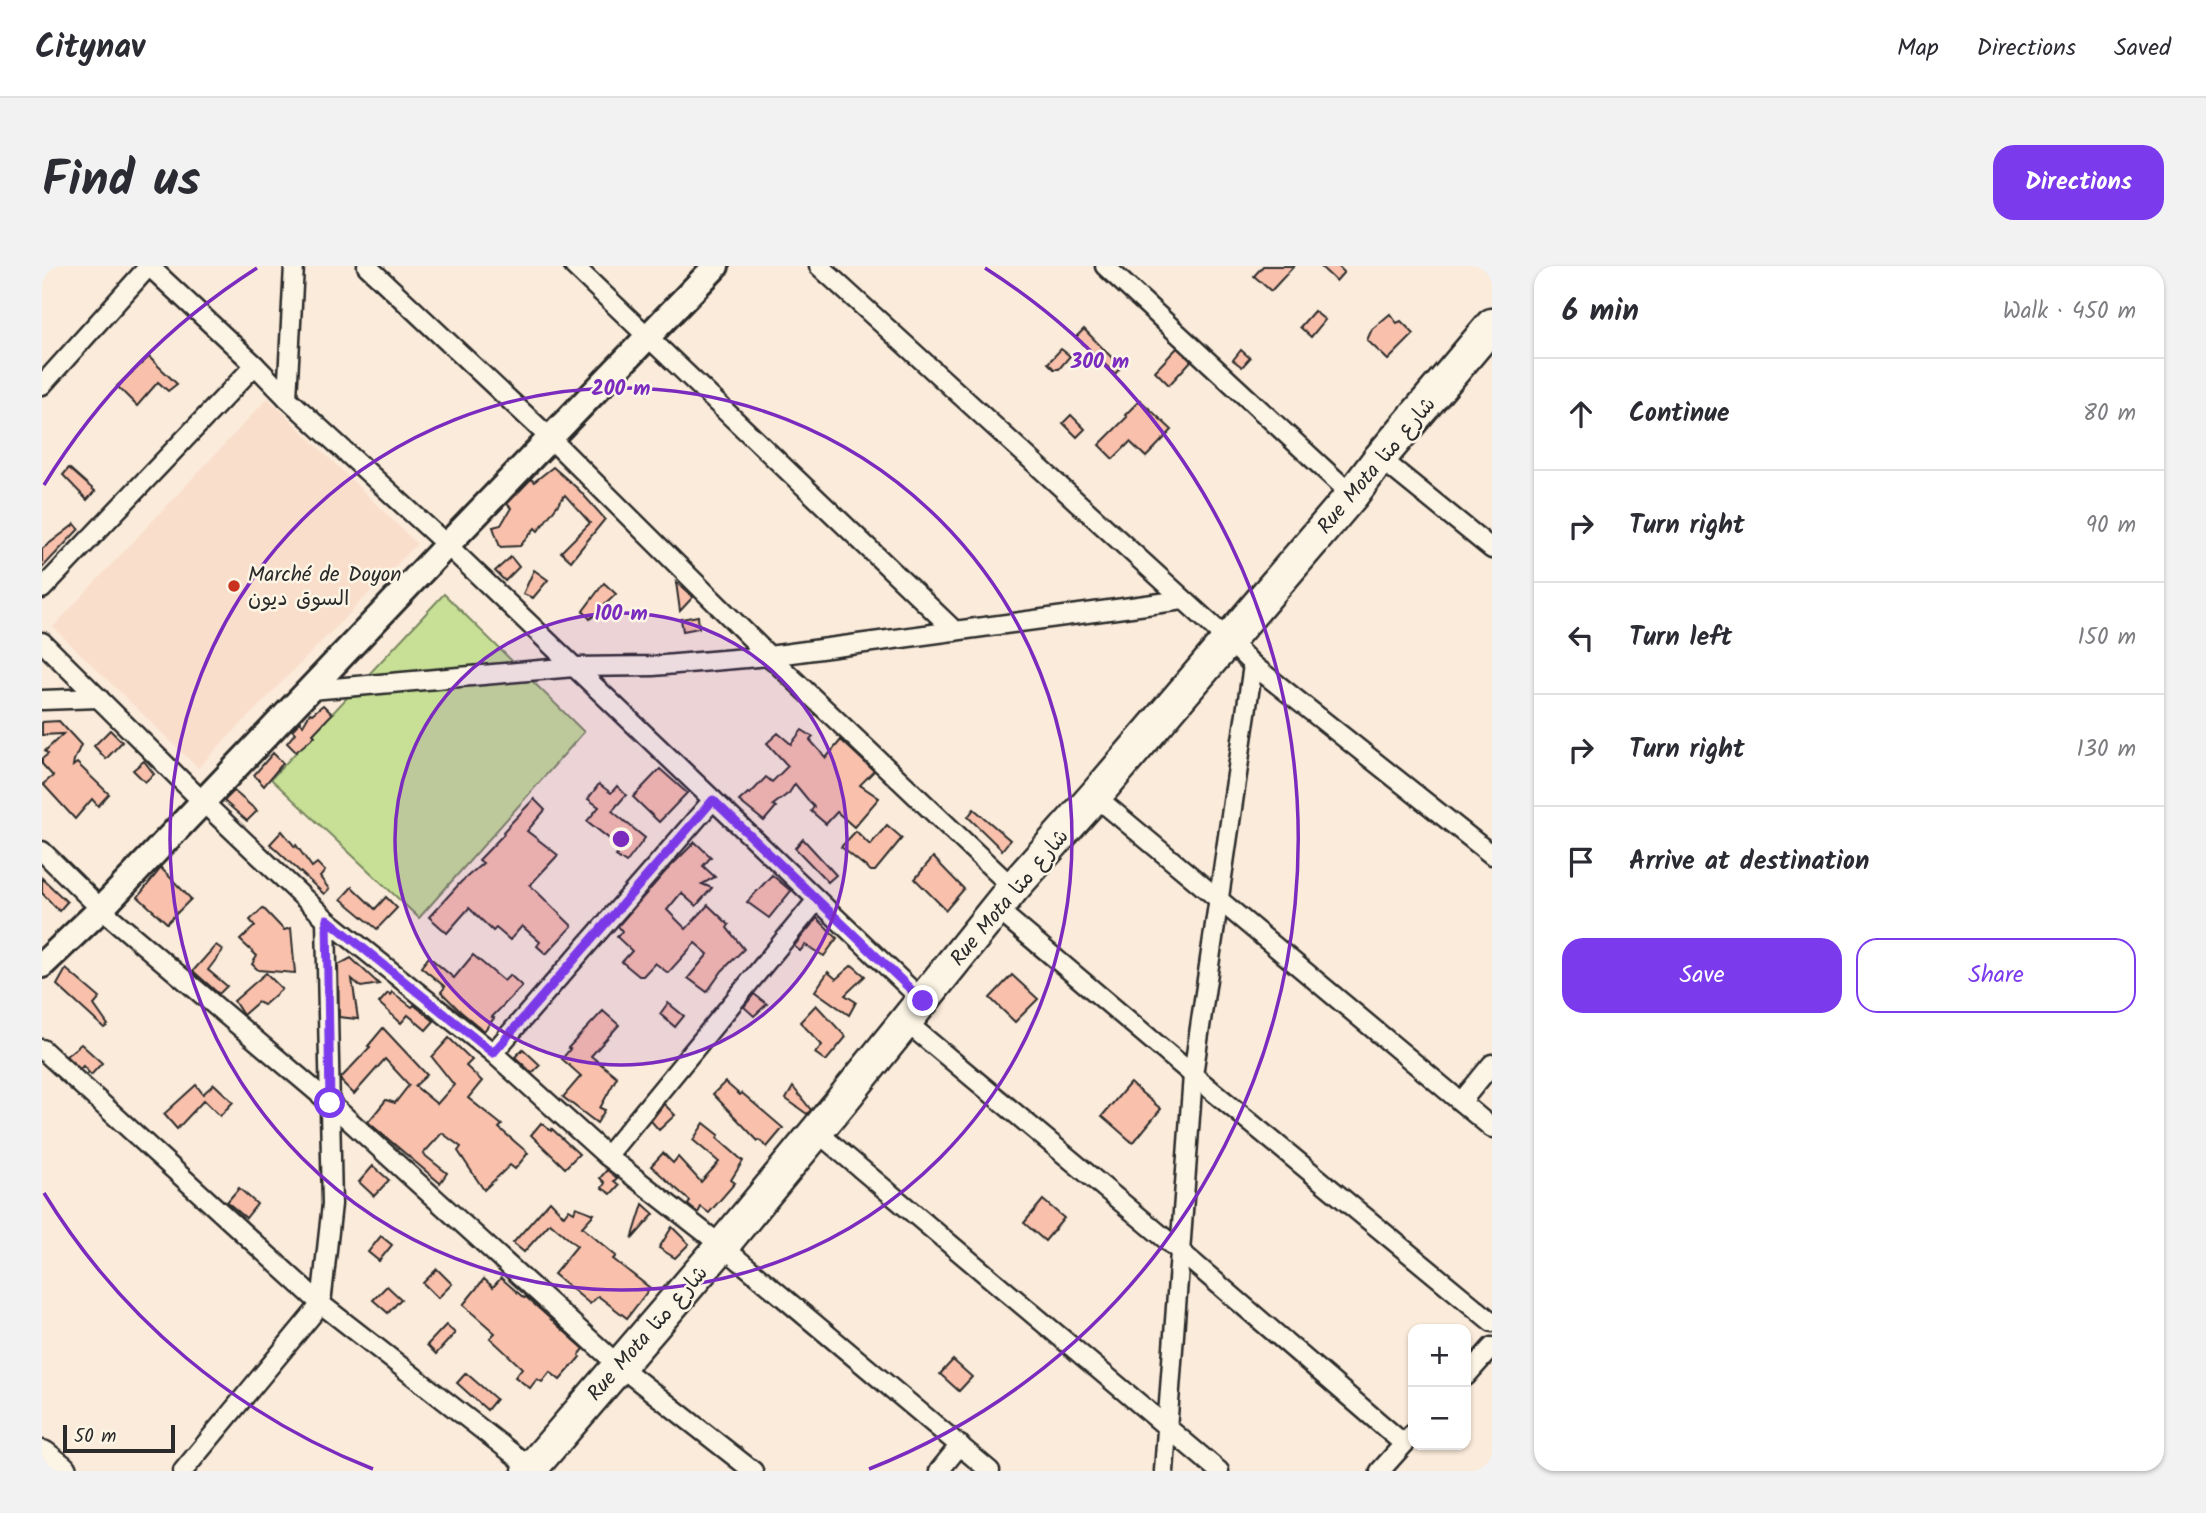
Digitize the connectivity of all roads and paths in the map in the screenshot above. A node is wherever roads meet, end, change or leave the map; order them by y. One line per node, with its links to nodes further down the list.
1 (149, 266): 10 (street); 11 (street)
2 (294, 266): 12 (street)
3 (367, 266): 13 (street)
4 (574, 266): 9 (street)
5 (716, 266): 9 (street)
6 (818, 266): 19 (street)
7 (1105, 266): 15 (street)
8 (1492, 325): 14 (highway, Rue Mota شارع متا)
9 (648, 337): 13 (street); 20 (street)
10 (255, 365): 12 (street); 18 (street)
11 (42, 385)
12 (286, 398): 16 (street)
13 (550, 438): 16 (street); 23 (street)
14 (1380, 458): 15 (highway, Rue Mota شارع متا); 17 (street)
15 (1352, 495): 21 (highway, Rue Mota شارع متا)
16 (447, 545): 25 (street); 26 (street)
17 (1492, 549)
18 (42, 589)
19 (1183, 600): 20 (street); 21 (street)
20 (955, 631): 23 (street)
21 (1227, 639): 24 (street); 29 (highway, Rue Mota شارع متا)
22 (42, 642): 27 (street)
23 (769, 656): 25 (street); 34 (street)
24 (1253, 665): 33 (street); 36 (street)
25 (574, 667): 26 (street); 30 (street)
26 (311, 690): 31 (street)
27 (99, 698): 28 (street); 31 (street)
28 (42, 700)
29 (1095, 796): 34 (highway, Rue Mota شارع متا); 36 (street)
30 (713, 800): 35 (street); 42 (street)
31 (203, 802): 37 (street); 38 (street)
32 (42, 851): 37 (street)
33 (1492, 855)
34 (1005, 898): 40 (highway, Rue Mota شارع متا); 44 (street)
35 (817, 900): 40 (street); 49 (street)
36 (1219, 902): 44 (street); 45 (street)
37 (101, 909): 39 (street); 46 (street)
38 (327, 919): 42 (street); 46 (street)
39 (42, 965)
40 (915, 1012): 48 (highway, Rue Mota شارع متا); 51 (street)
41 (42, 1049): 52 (street)
42 (493, 1053): 49 (street)
43 (1492, 1064): 45 (street)
44 (1193, 1075): 51 (street); 53 (street)
45 (1461, 1102): 47 (street)
46 (330, 1103): 52 (street); 55 (street)
47 (1492, 1128)
48 (816, 1131): 50 (highway, Rue Mota شارع متا); 57 (street)
49 (607, 1156): 50 (street)
50 (722, 1246): 55 (highway, Rue Mota شارع متا); 60 (street)
51 (1181, 1252): 57 (street); 58 (street)
52 (321, 1304): 62 (street); 64 (street)
53 (1492, 1322)
54 (1492, 1347): 56 (street)
55 (618, 1365): 62 (highway, Rue Mota شارع متا); 65 (street)
56 (1471, 1370)
57 (1168, 1427): 68 (street); 69 (street)
58 (1408, 1438)
59 (1408, 1440): 70 (street)
60 (960, 1445): 66 (street); 67 (street)
61 (42, 1457): 63 (highway)
62 (532, 1470)
63 (60, 1471)
64 (183, 1471)
65 (752, 1471)
66 (939, 1471)
67 (990, 1471)
68 (1164, 1471)
69 (1219, 1471)
70 (1380, 1471)

